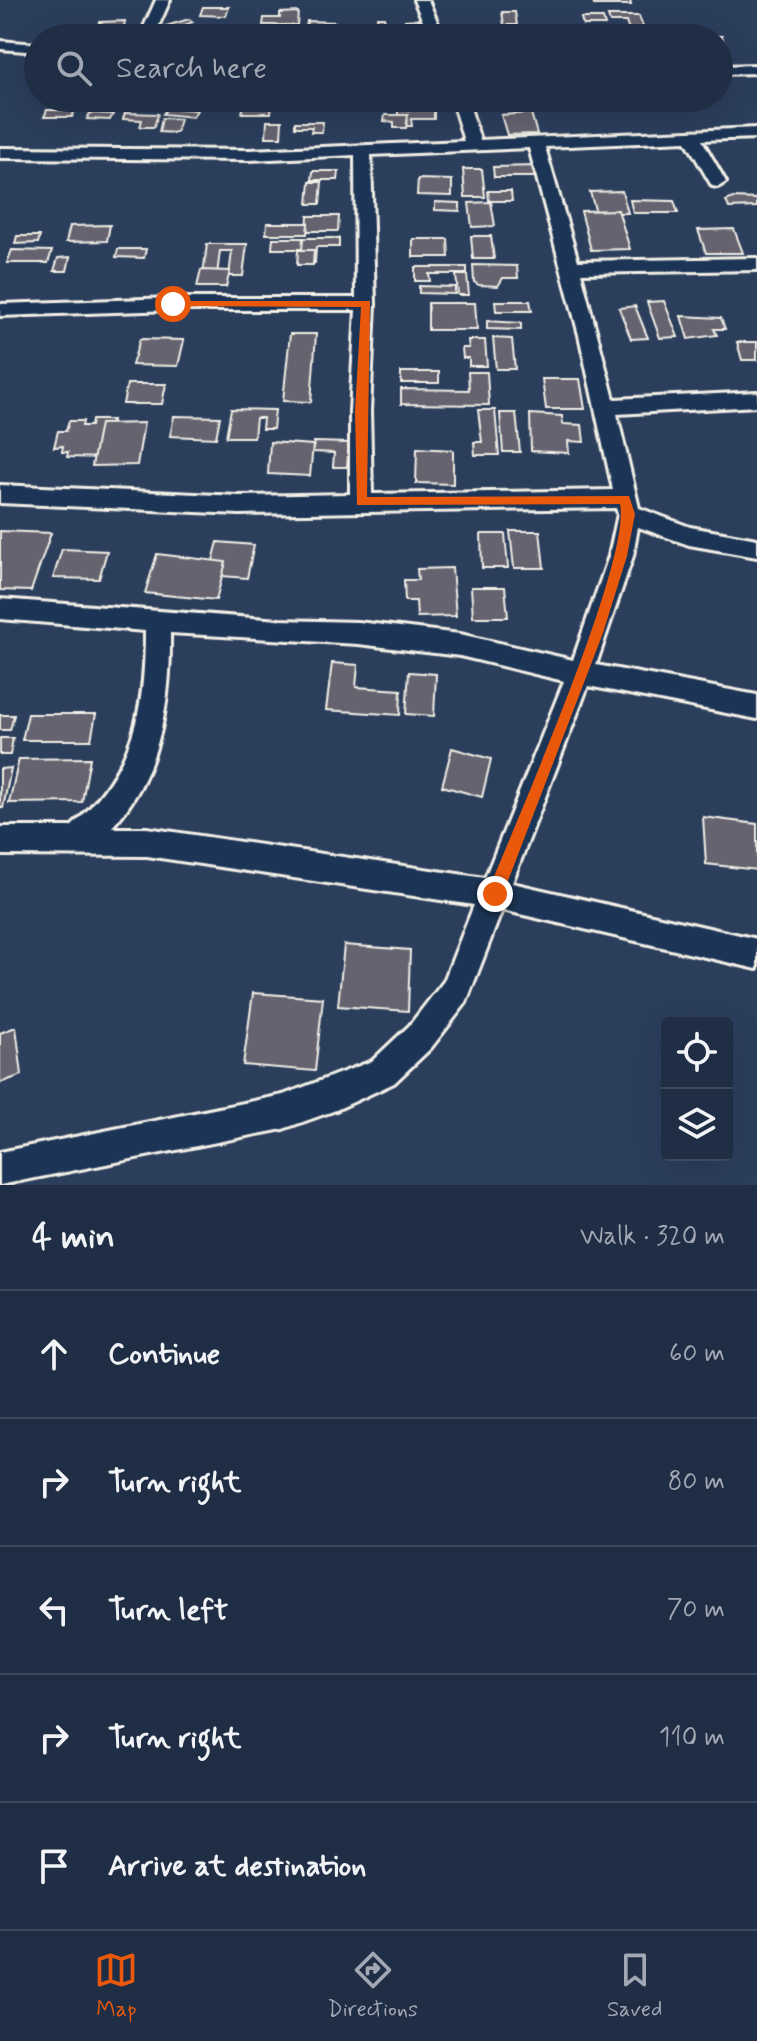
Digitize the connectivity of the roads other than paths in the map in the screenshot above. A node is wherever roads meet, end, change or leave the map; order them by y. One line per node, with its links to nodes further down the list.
1 (163, 0): 3 (street)
2 (421, 0): 4 (street)
3 (152, 24)
4 (431, 24)
5 (0, 45): 6 (street)
6 (24, 47)
7 (757, 69): 8 (street)
8 (733, 70)
9 (463, 112): 13 (street)
10 (757, 133): 11 (street)
11 (690, 134): 12 (street); 16 (street)
12 (535, 141): 13 (street); 18 (street)
13 (473, 145): 14 (street)
14 (363, 150): 15 (street); 19 (street)
15 (0, 153)
16 (718, 182)
17 (757, 264): 18 (street)
18 (570, 267): 22 (street)
19 (366, 304): 20 (street); 24 (street)
20 (0, 310)
21 (757, 399): 22 (street)
22 (605, 407): 25 (street)
23 (0, 494): 24 (street)
24 (361, 502): 25 (street)
25 (627, 507): 26 (street); 29 (street)
26 (757, 548)
27 (0, 609): 28 (street)
28 (157, 620): 29 (street); 31 (street)
29 (579, 673): 30 (street); 33 (street)
30 (757, 707)
31 (78, 840): 32 (street); 33 (street)
32 (0, 841)
33 (495, 894): 34 (street); 35 (street)
34 (757, 954)
35 (0, 1169)

